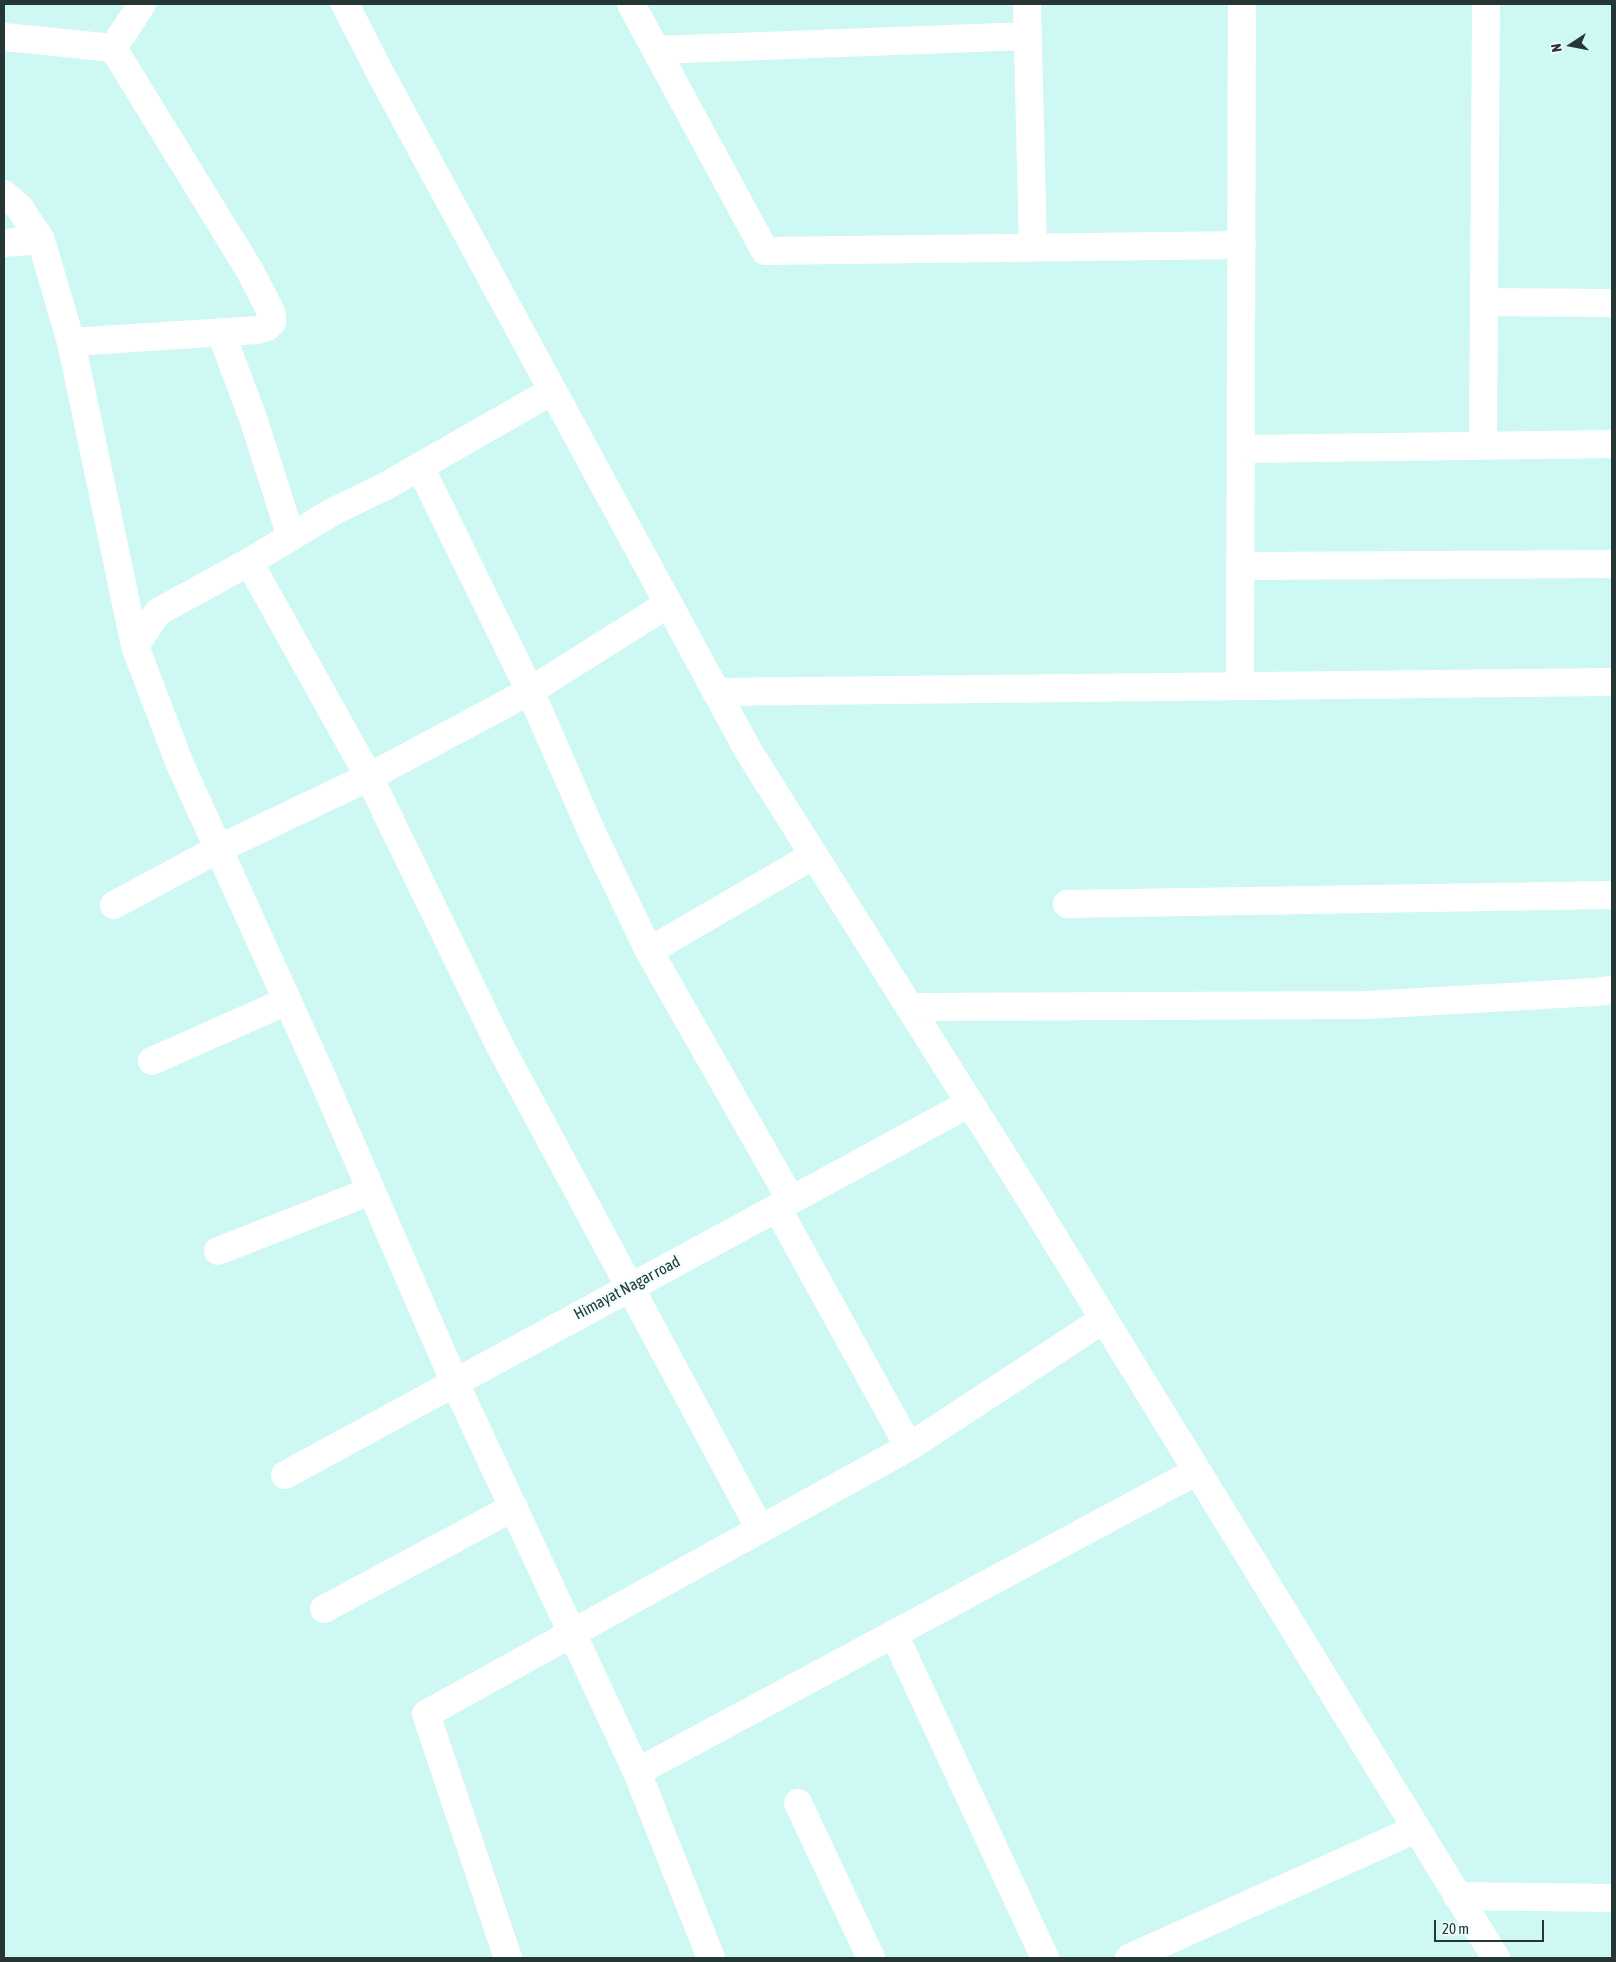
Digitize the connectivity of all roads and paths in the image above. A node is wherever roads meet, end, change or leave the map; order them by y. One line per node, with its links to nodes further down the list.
1 (142, 4): 9 (street)
2 (345, 4): 20 (street)
3 (630, 4): 10 (street)
4 (1027, 4): 7 (street)
5 (1242, 4): 14 (street)
6 (1486, 4): 16 (street)
7 (1028, 36): 10 (street); 15 (street)
8 (4, 37): 9 (street)
9 (113, 48): 18 (street)
10 (656, 50): 15 (street)
11 (4, 194): 12 (street)
12 (41, 240): 13 (street); 19 (street)
13 (4, 244)
14 (1242, 245): 15 (street); 23 (street)
15 (1033, 247)
16 (1484, 302): 17 (street); 22 (street)
17 (1612, 303)
18 (221, 333): 19 (street); 25 (street)
19 (72, 342): 30 (street)
20 (552, 391): 24 (street); 29 (street)
21 (1612, 444): 22 (street)
22 (1483, 445): 23 (street)
23 (1241, 448): 28 (street)
24 (420, 467): 25 (street); 33 (street)
25 (291, 537): 26 (street)
26 (248, 562): 30 (street); 35 (street)
27 (1612, 564): 28 (street)
28 (1241, 566): 32 (street)
29 (668, 604): 33 (street); 34 (street)
30 (135, 646): 36 (street)
31 (1612, 682): 32 (street)
32 (1240, 686): 34 (street)
33 (530, 691): 35 (street); 41 (street)
34 (716, 692): 37 (street)
35 (369, 777): 36 (street); 50 (street)
36 (218, 849): 40 (street); 43 (street)
37 (814, 855): 41 (street); 44 (street)
38 (1612, 895): 39 (street)
39 (1067, 904)
40 (114, 905)
41 (649, 951): 48 (street)
42 (1612, 990): 44 (street)
43 (287, 1001): 45 (street); 47 (street)
44 (909, 1007): 46 (street)
45 (152, 1061)
46 (970, 1103): 48 (street, Himayat Nagar road); 51 (street)
47 (371, 1190): 49 (street); 52 (street)
48 (784, 1204): 50 (street, Himayat Nagar road); 53 (street)
49 (218, 1251)
50 (628, 1287): 52 (street, Himayat Nagar road); 57 (street)
51 (1104, 1319): 53 (street); 54 (street)
52 (455, 1383): 55 (street, Himayat Nagar road); 56 (street)
53 (909, 1447): 57 (street)
54 (1196, 1471): 60 (street); 63 (street)
55 (285, 1475)
56 (514, 1507): 58 (street); 59 (street)
57 (760, 1529): 59 (street)
58 (324, 1609)
59 (573, 1632): 61 (street); 66 (street)
60 (894, 1634): 61 (street); 69 (street)
61 (637, 1772): 67 (street)
62 (798, 1803): 68 (street)
63 (1416, 1829): 64 (street); 70 (street)
64 (1457, 1896): 65 (street); 71 (street)
65 (1612, 1898)
66 (508, 1958)
67 (711, 1958)
68 (871, 1958)
69 (1045, 1958)
70 (1129, 1958)
71 (1496, 1958)

